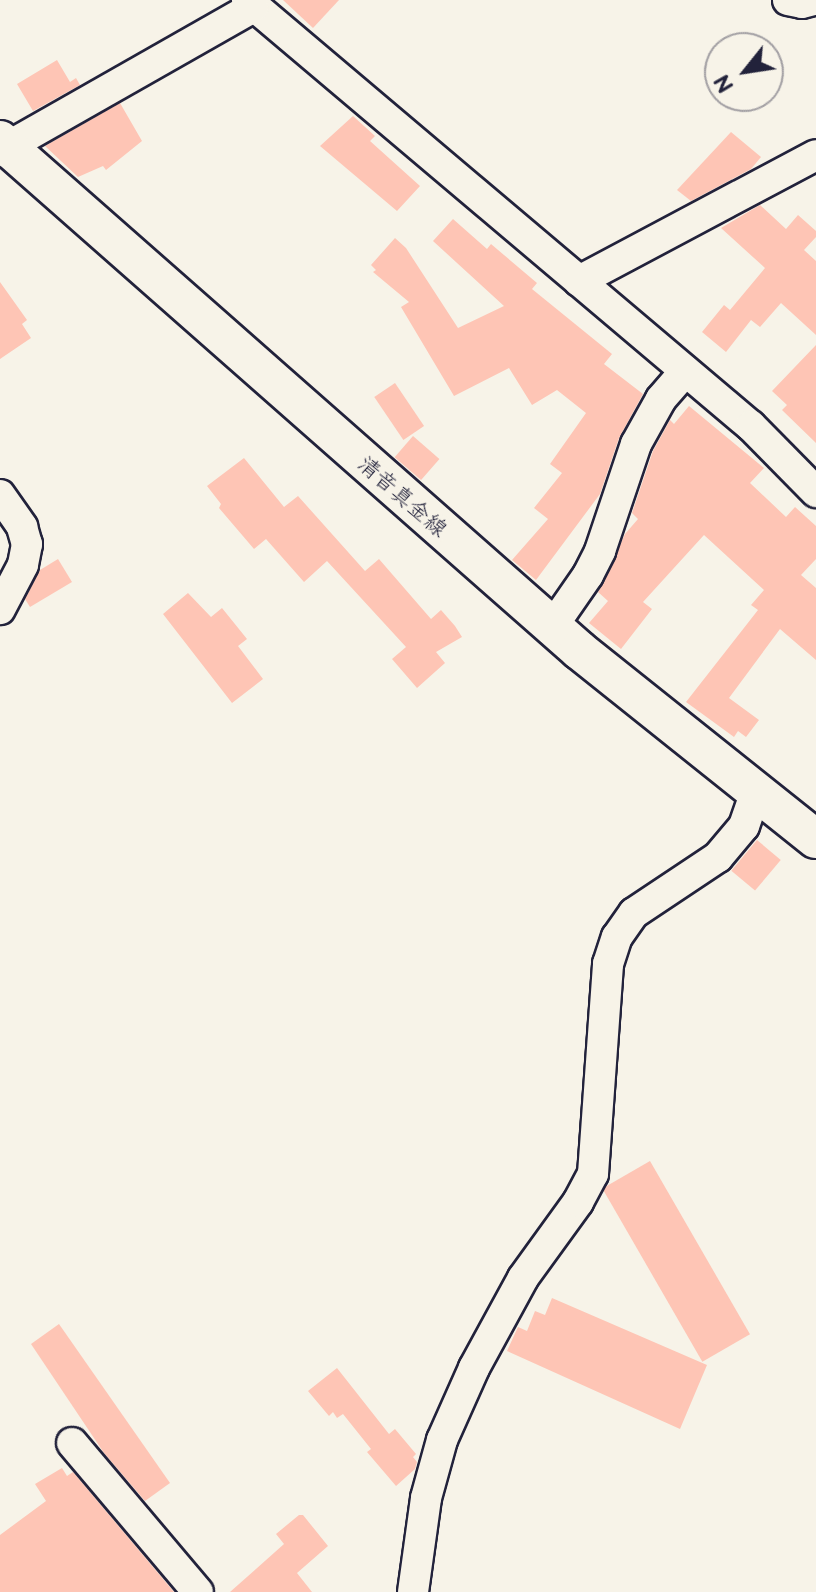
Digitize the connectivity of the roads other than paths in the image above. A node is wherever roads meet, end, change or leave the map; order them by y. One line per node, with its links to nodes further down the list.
1 (788, 0): 2 (street)
2 (813, 0)
3 (250, 3): 4 (street); 6 (street)
4 (3, 147): 11 (main road, 清音真金線)
5 (816, 155): 6 (street)
6 (579, 281): 7 (street)
7 (685, 371): 8 (street); 11 (street)
8 (816, 492)
9 (0, 495): 10 (street)
10 (0, 609)
11 (552, 627): 12 (main road, 清音真金線)
12 (756, 791): 13 (main road, 清音真金線); 15 (street)
13 (816, 839)
14 (72, 1443): 16 (street)
15 (418, 1590)
16 (196, 1591)

